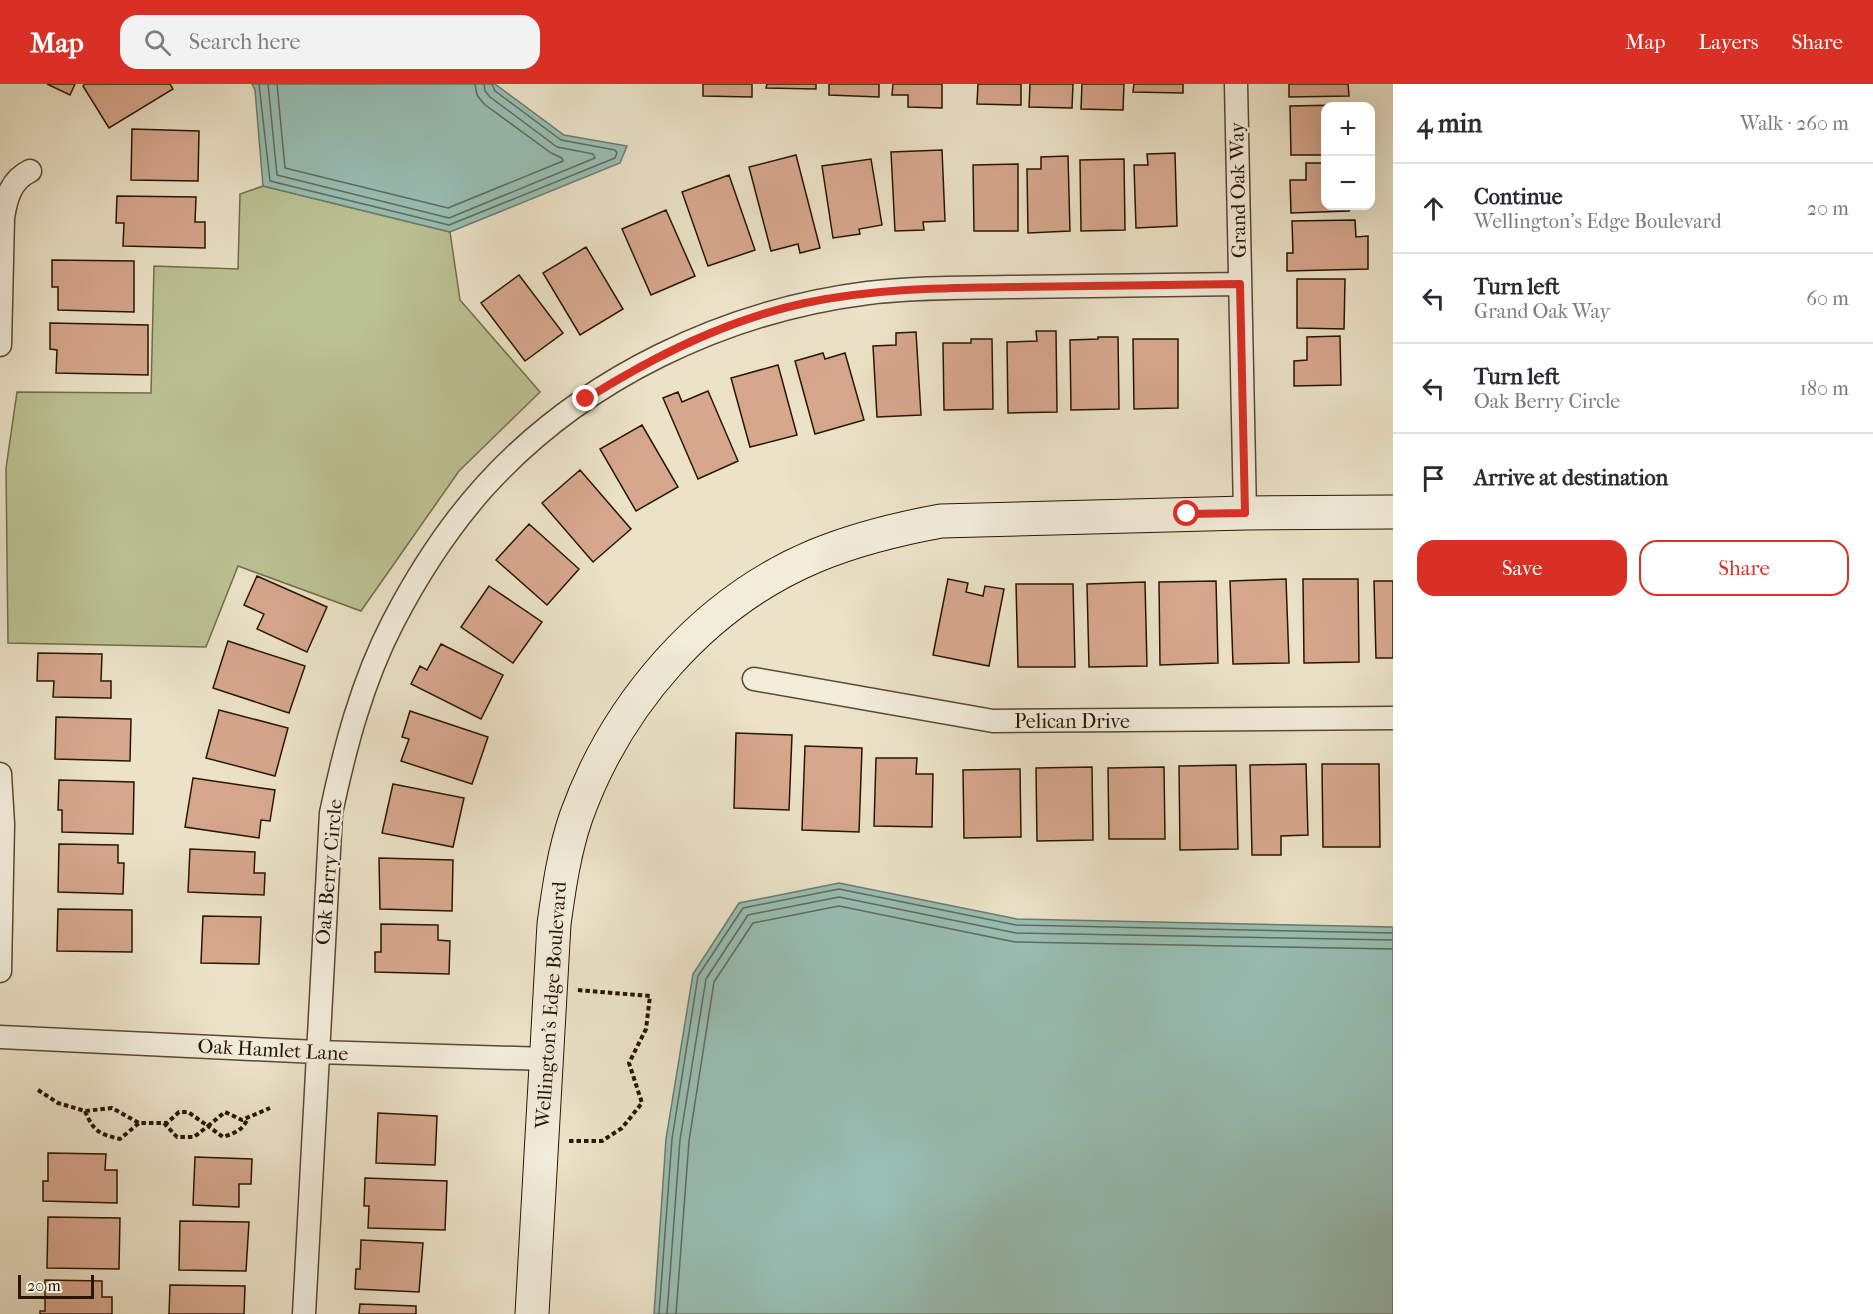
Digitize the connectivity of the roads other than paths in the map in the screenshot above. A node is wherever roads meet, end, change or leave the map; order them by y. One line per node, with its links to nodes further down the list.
1 (1236, 84): 3 (street, Grand Oak Way)
2 (30, 171): 4 (street)
3 (1240, 284): 6 (street, Grand Oak Way); 12 (street, Oak Berry Circle)
4 (0, 345)
5 (1393, 512): 6 (street, Wellington's Edge Boulevard)
6 (1245, 513): 13 (street, Wellington's Edge Boulevard)
7 (754, 679): 8 (street, Pelican Drive)
8 (1393, 718)
9 (0, 774): 10 (street)
10 (0, 971)
11 (0, 1037): 12 (street, Oak Hamlet Lane)
12 (318, 1052): 13 (street, Oak Hamlet Lane); 14 (street, Oak Berry Circle)
13 (546, 1059): 15 (street, Wellington's Edge Boulevard)
14 (304, 1314)
15 (532, 1314)

